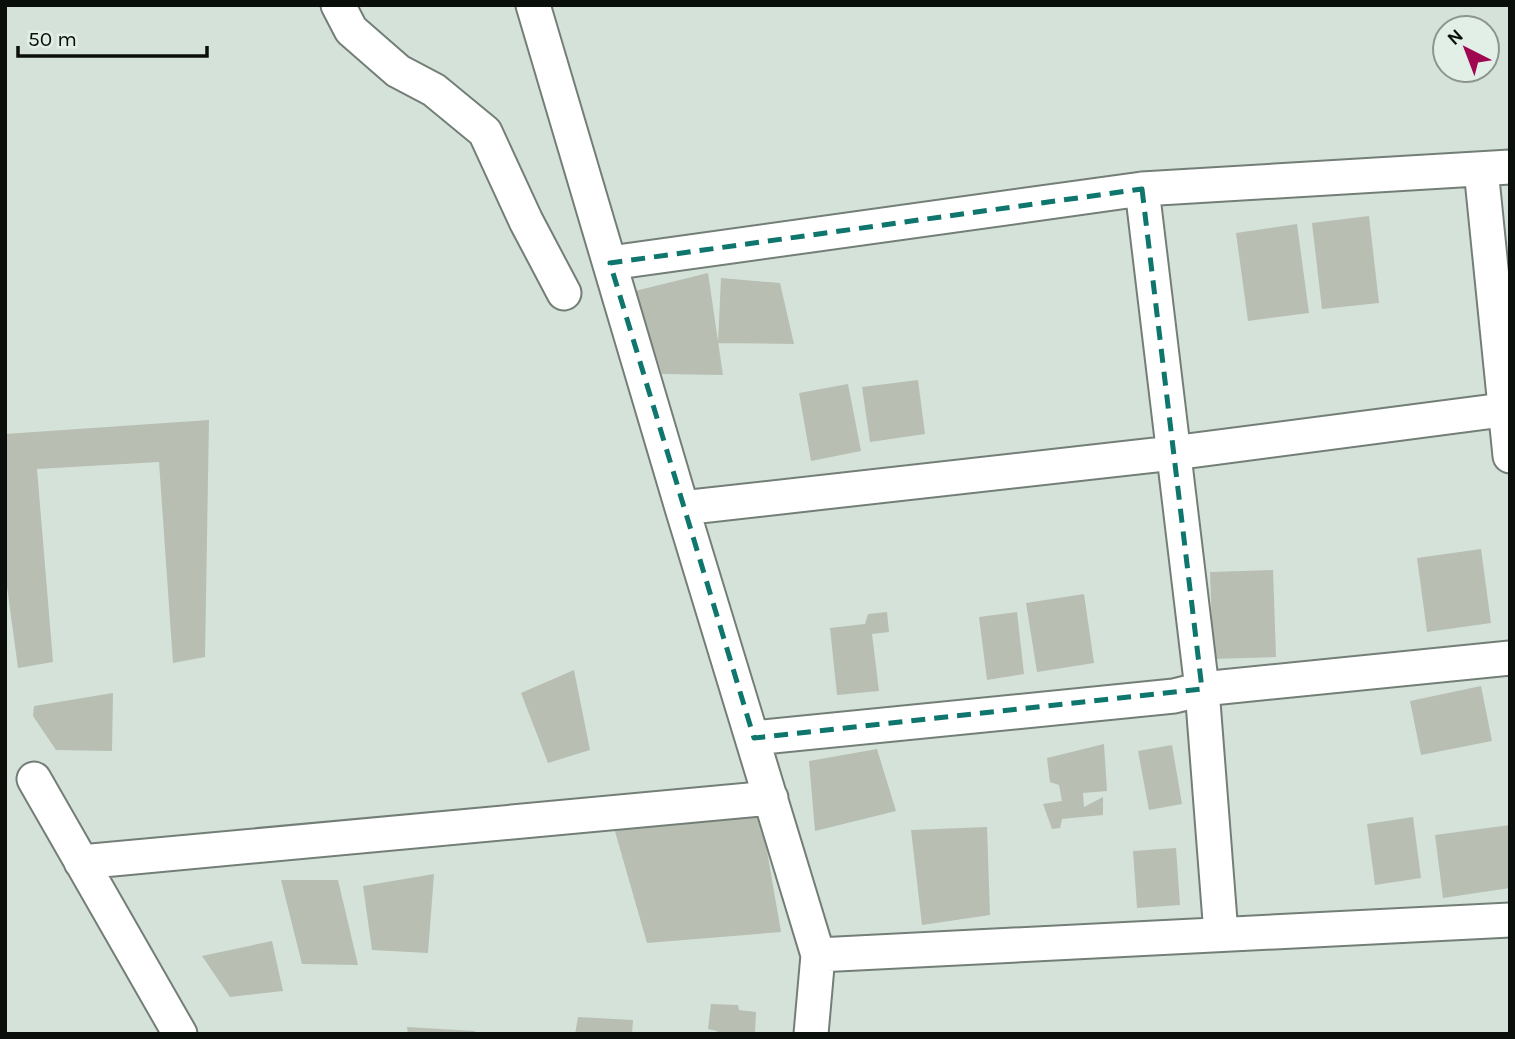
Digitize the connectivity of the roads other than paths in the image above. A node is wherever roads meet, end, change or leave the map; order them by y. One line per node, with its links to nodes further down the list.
1 (338, 5): 6 (street)
2 (533, 5): 5 (street)
3 (1496, 168): 4 (street); 7 (street)
4 (1142, 189): 5 (street); 8 (street)
5 (610, 262): 10 (street)
6 (564, 293)
7 (1507, 410): 8 (street); 9 (street)
8 (1173, 453): 10 (street); 12 (street)
9 (1510, 456)
10 (682, 508): 13 (street)
11 (1510, 658): 12 (street)
12 (1202, 689): 13 (street); 18 (street)
13 (754, 738): 15 (street)
14 (34, 779): 16 (street)
15 (771, 798): 16 (street); 19 (street)
16 (81, 862): 20 (street)
17 (1510, 920): 18 (street)
18 (1221, 934): 19 (street)
19 (818, 955): 21 (street)
20 (180, 1034)
21 (811, 1034)

